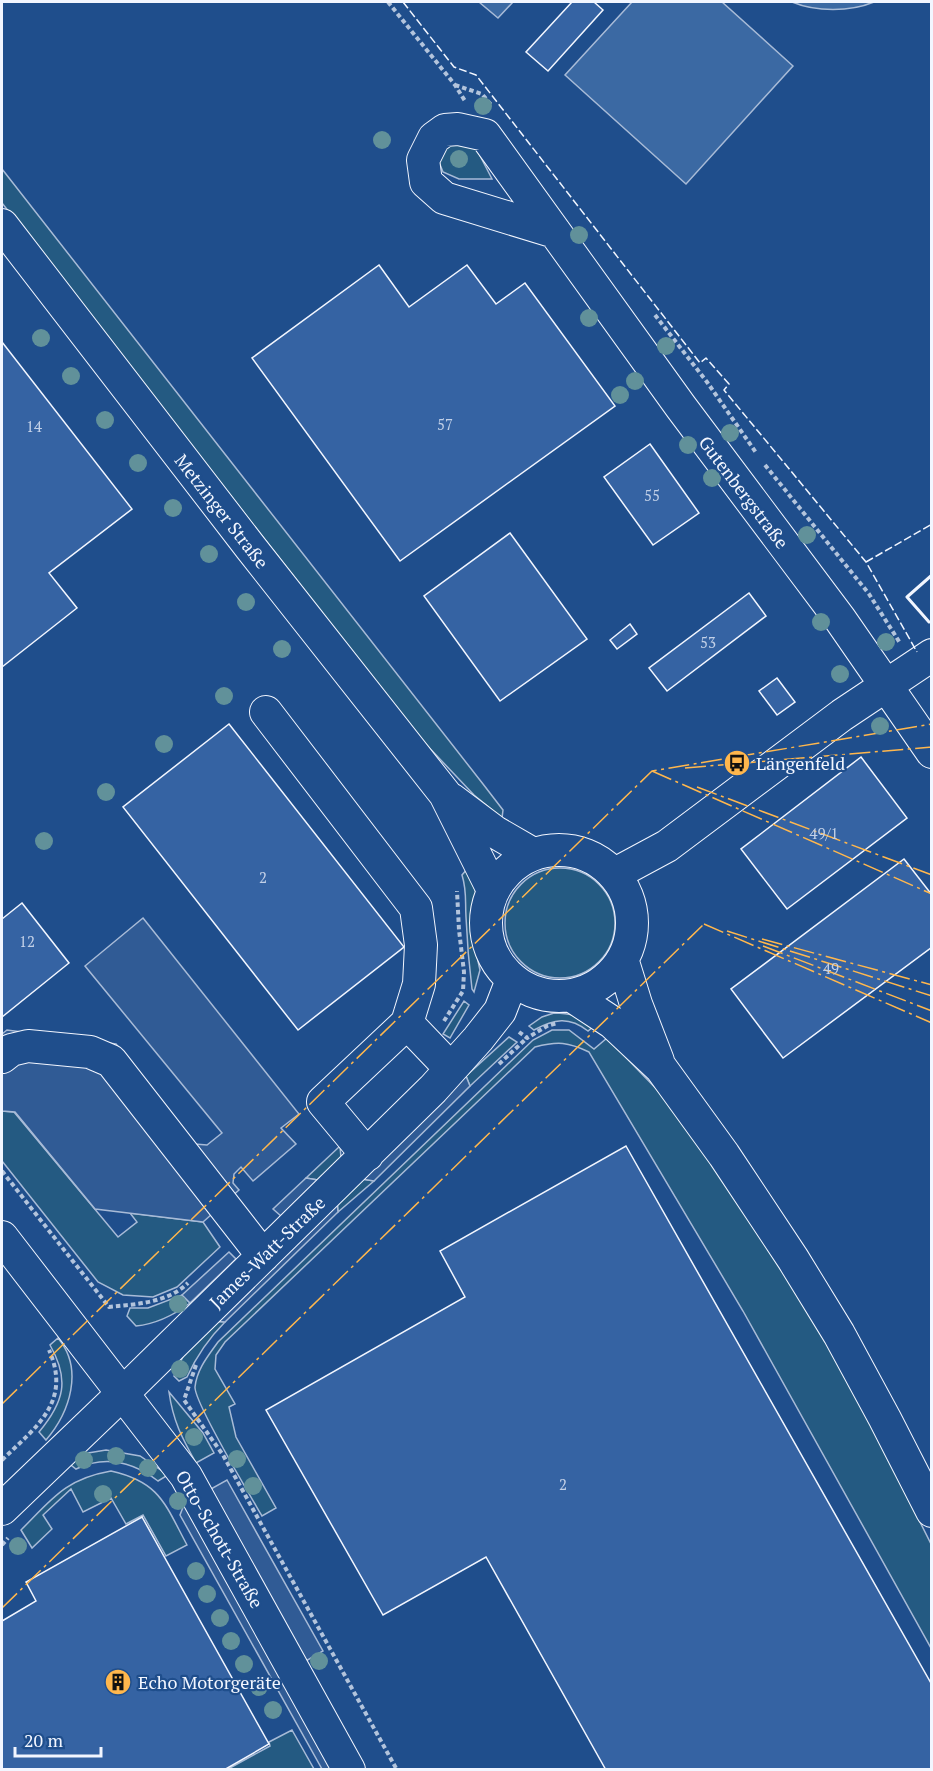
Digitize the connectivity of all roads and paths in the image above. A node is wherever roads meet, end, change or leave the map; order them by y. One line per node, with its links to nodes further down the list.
1 (388, 2): 2 (path)
2 (455, 85): 3 (path); 3 (path)
3 (491, 124): 5 (street, Gutenbergstraße); 5 (street)
4 (2, 225): 11 (street, Metzinger Straße)
5 (555, 232): 8 (street, Gutenbergstraße)
6 (649, 307): 7 (path)
7 (923, 661): 8 (street)
8 (885, 686): 10 (street, Gutenbergstraße); 13 (street)
9 (266, 712): 19 (street)
10 (932, 753)
11 (446, 794): 12 (street, Metzinger Straße); 14 (street, Metzinger Straße)
12 (533, 854): 13 (street); 14 (street)
13 (615, 874): 15 (street)
14 (493, 890): 16 (street)
15 (623, 962): 18 (street); 22 (street)
16 (512, 980): 18 (street); 23 (street, James-Watt-Straße)
17 (463, 991): 20 (path)
18 (572, 996): 22 (street)
19 (407, 1023): 20 (street); 24 (street)
20 (428, 1045): 23 (street)
21 (2, 1057): 27 (street)
22 (661, 1068): 34 (street)
23 (451, 1069): 24 (street, James-Watt-Straße)
24 (367, 1155): 27 (street, James-Watt-Straße)
25 (2, 1171): 28 (path)
26 (2, 1238): 30 (street, Otto-Schott-Straße)
27 (263, 1256): 30 (street, James-Watt-Straße)
28 (196, 1276)
29 (48, 1348): 32 (path)
30 (122, 1394): 33 (street, James-Watt-Straße); 35 (street, Otto-Schott-Straße)
31 (184, 1400): 36 (path)
32 (2, 1460)
33 (2, 1509)
34 (932, 1511)
35 (349, 1770)
36 (397, 1770)

